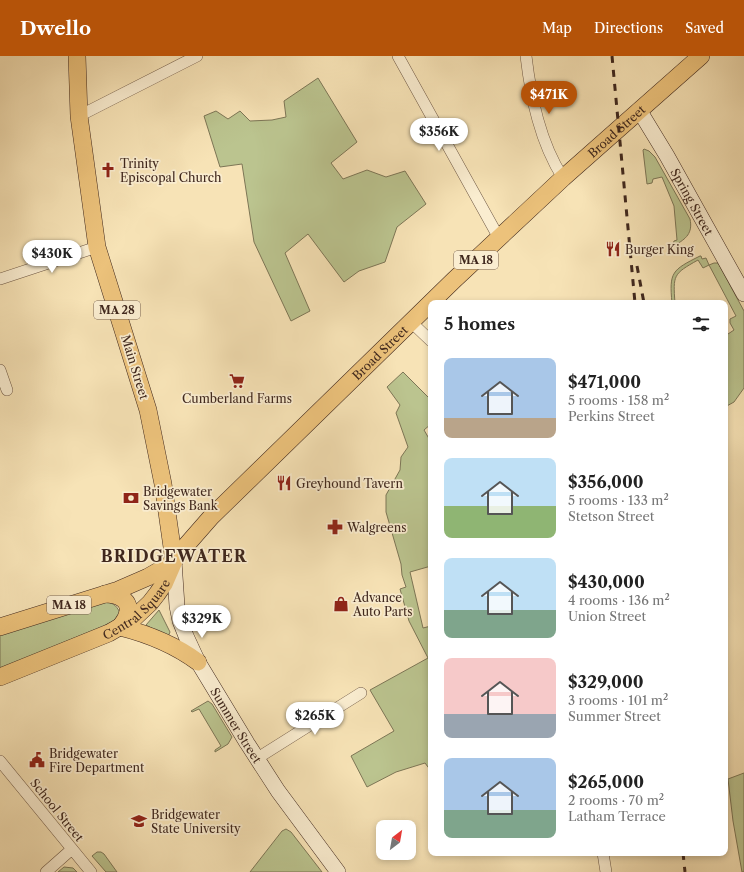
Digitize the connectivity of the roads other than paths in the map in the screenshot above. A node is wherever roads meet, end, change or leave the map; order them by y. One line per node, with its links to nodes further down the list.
1 (77, 56): 7 (main road, Main Street / MA 28)
2 (197, 56): 7 (street)
3 (398, 56): 9 (street)
4 (526, 56): 8 (street)
5 (701, 56): 6 (main road, Broad Street / MA 18)
6 (639, 110): 8 (main road, Broad Street / MA 18); 12 (main road, Spring Street)
7 (79, 116): 10 (main road, Main Street / MA 28)
8 (563, 178): 9 (main road, Broad Street / MA 18)
9 (499, 238): 13 (main road, Broad Street / MA 18)
10 (97, 247): 11 (street); 19 (main road, Main Street / MA 28)
11 (0, 279)
12 (744, 294)
13 (434, 300)
14 (428, 306): 15 (main road, Broad Street / MA 18)
15 (411, 322): 16 (street); 19 (main road, Broad Street / MA 18)
16 (428, 338)
17 (0, 370): 18 (street)
18 (7, 390)
19 (174, 561): 20 (main road, Central Square / MA 18); 22 (main road, Central Square / MA 18); 23 (main road, Summer Street)
20 (105, 594): 21 (main road, Central Square / MA 18); 22 (main road)
21 (0, 627)
22 (120, 627): 23 (main road); 24 (main road, Central Square / MA 18)
23 (198, 662): 26 (main road, Summer Street)
24 (0, 677)
25 (361, 694): 26 (street)
26 (256, 759): 32 (main road, Summer Street)
27 (1, 762): 28 (street, School Street)
28 (72, 849): 30 (street); 31 (street, School Street)
29 (603, 856): 33 (street)
30 (46, 872)
31 (92, 872)
32 (338, 872)
33 (606, 872)

